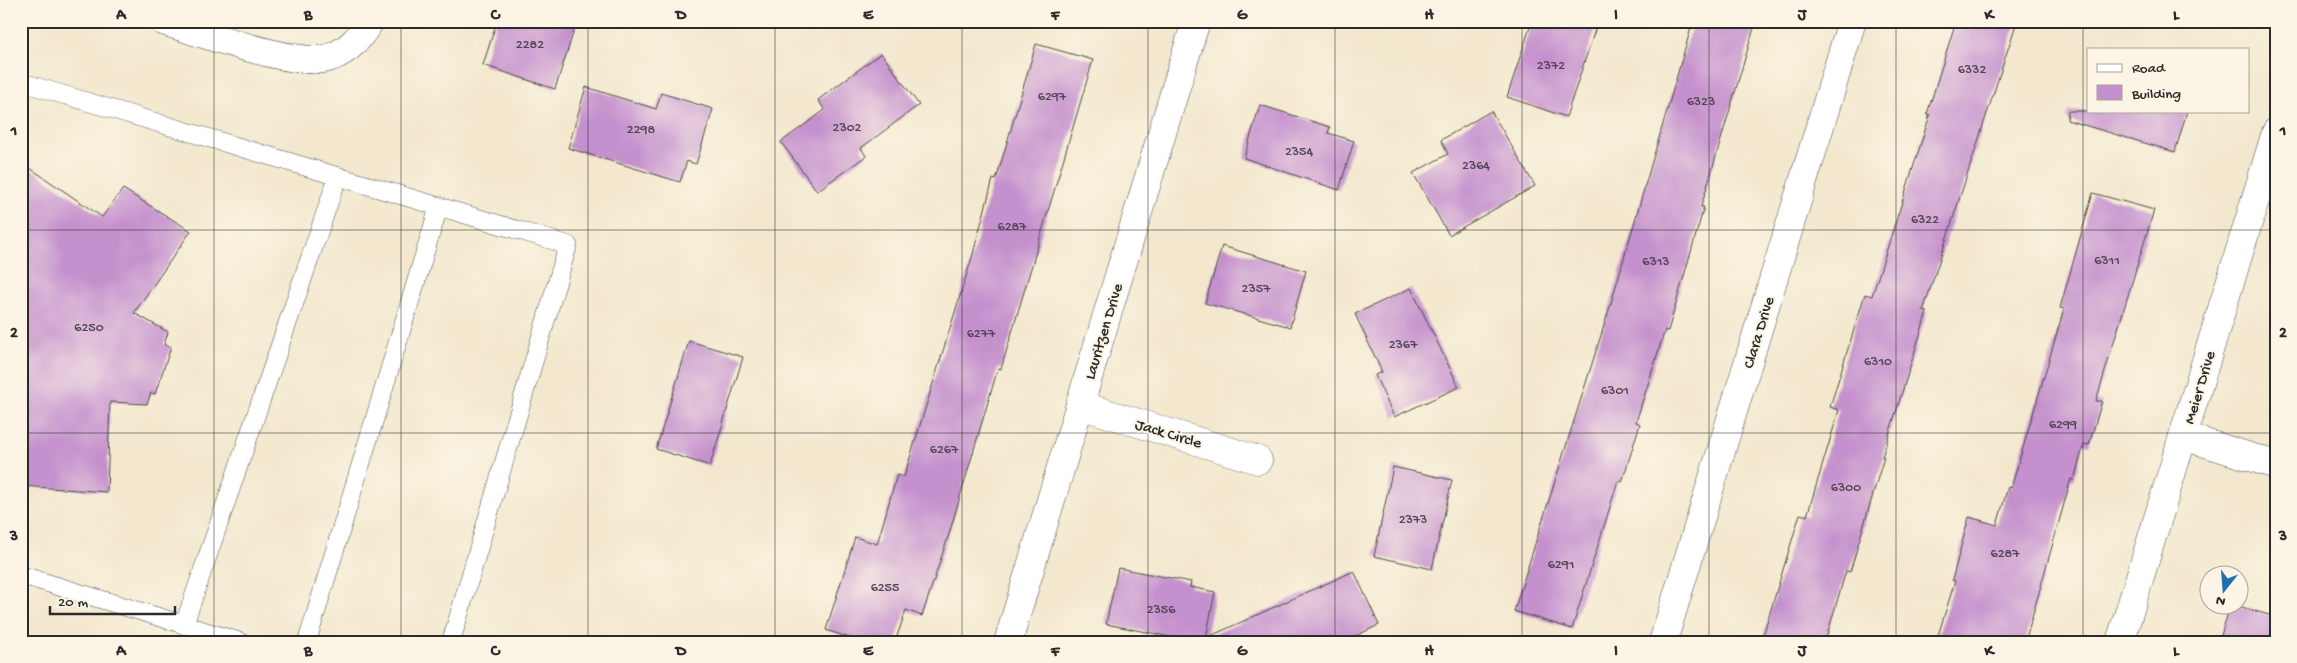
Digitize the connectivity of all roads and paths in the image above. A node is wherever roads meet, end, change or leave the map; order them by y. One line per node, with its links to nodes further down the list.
1 (163, 21): 2 (street)
2 (370, 21)
3 (1196, 21): 9 (street, Lauritzen Drive)
4 (1852, 21): 19 (street, Clara Drive)
5 (21, 82): 7 (lane)
6 (2276, 132): 10 (street, Meier Drive)
7 (338, 176): 8 (lane); 14 (lane)
8 (439, 206): 16 (lane); 17 (lane)
9 (1080, 405): 11 (street, Jack Circle); 18 (street, Lauritzen Drive)
10 (2183, 436): 12 (street); 20 (street, Meier Drive)
11 (1258, 460)
12 (2276, 465)
13 (21, 575): 14 (lane)
14 (184, 625): 15 (lane)
15 (241, 642)
16 (307, 642)
17 (451, 642)
18 (1008, 642)
19 (1663, 642)
20 (2120, 642)

